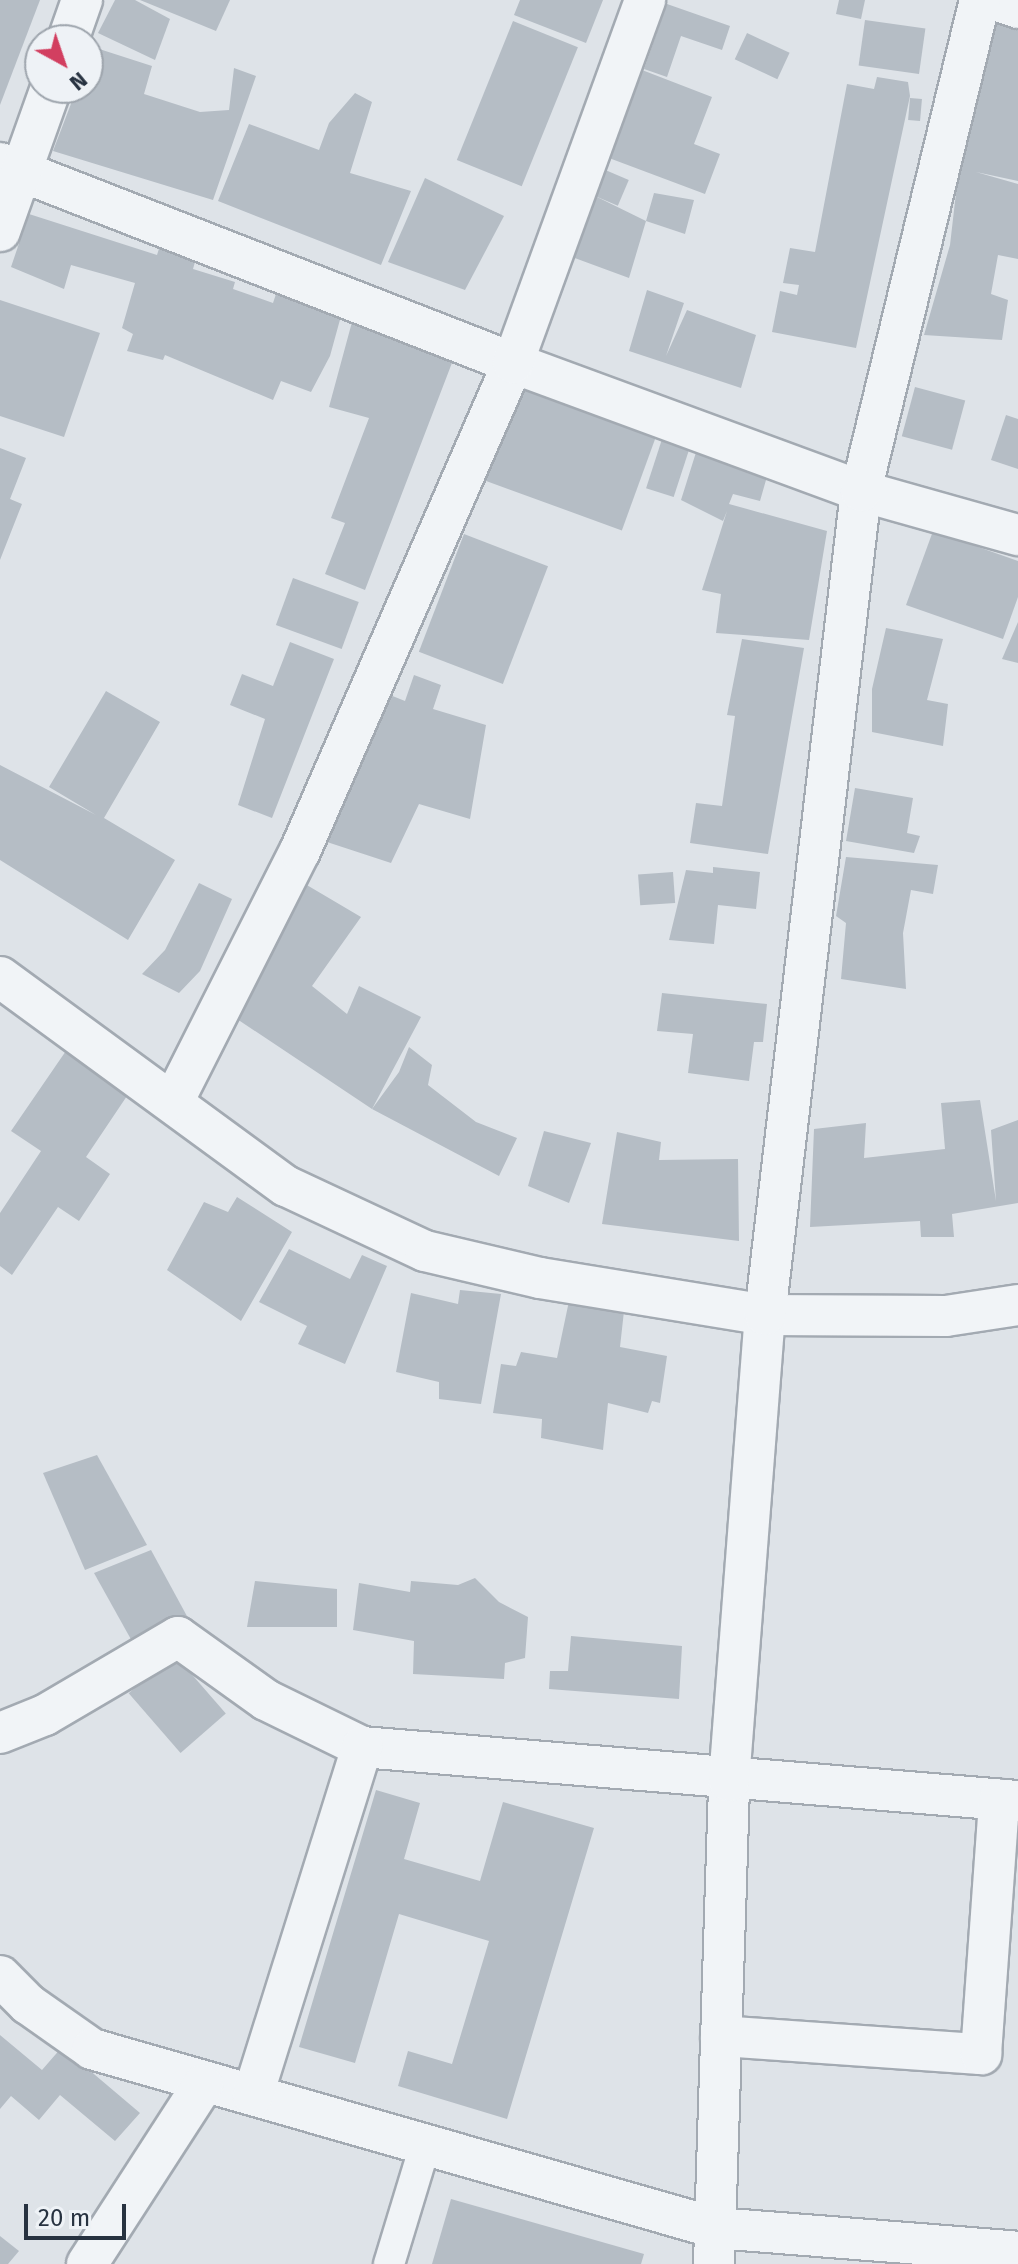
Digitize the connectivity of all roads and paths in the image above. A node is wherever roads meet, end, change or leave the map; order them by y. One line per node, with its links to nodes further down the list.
1 (82, 0): 6 (street)
2 (645, 0): 10 (street)
3 (980, 0): 11 (street)
4 (995, 0): 5 (street)
5 (1018, 8)
6 (74, 24)
7 (43, 104): 8 (street)
8 (11, 166): 9 (street); 10 (street)
9 (0, 231)
10 (513, 363): 11 (street); 14 (street)
11 (861, 491): 12 (street); 16 (street)
12 (1018, 535)
13 (0, 977): 14 (street)
14 (174, 1100): 16 (street)
15 (1018, 1305): 16 (street)
16 (765, 1315): 19 (street)
17 (0, 1733): 18 (street)
18 (362, 1747): 19 (street); 24 (street)
19 (729, 1781): 20 (street); 22 (street)
20 (1008, 1801): 22 (street)
21 (0, 1977): 23 (street)
22 (721, 2036): 26 (street)
23 (203, 2085): 24 (street); 28 (street)
24 (253, 2095): 25 (street)
25 (426, 2142): 26 (street); 29 (street)
26 (715, 2246): 27 (street)
27 (1018, 2252)
28 (87, 2264)
29 (389, 2264)

